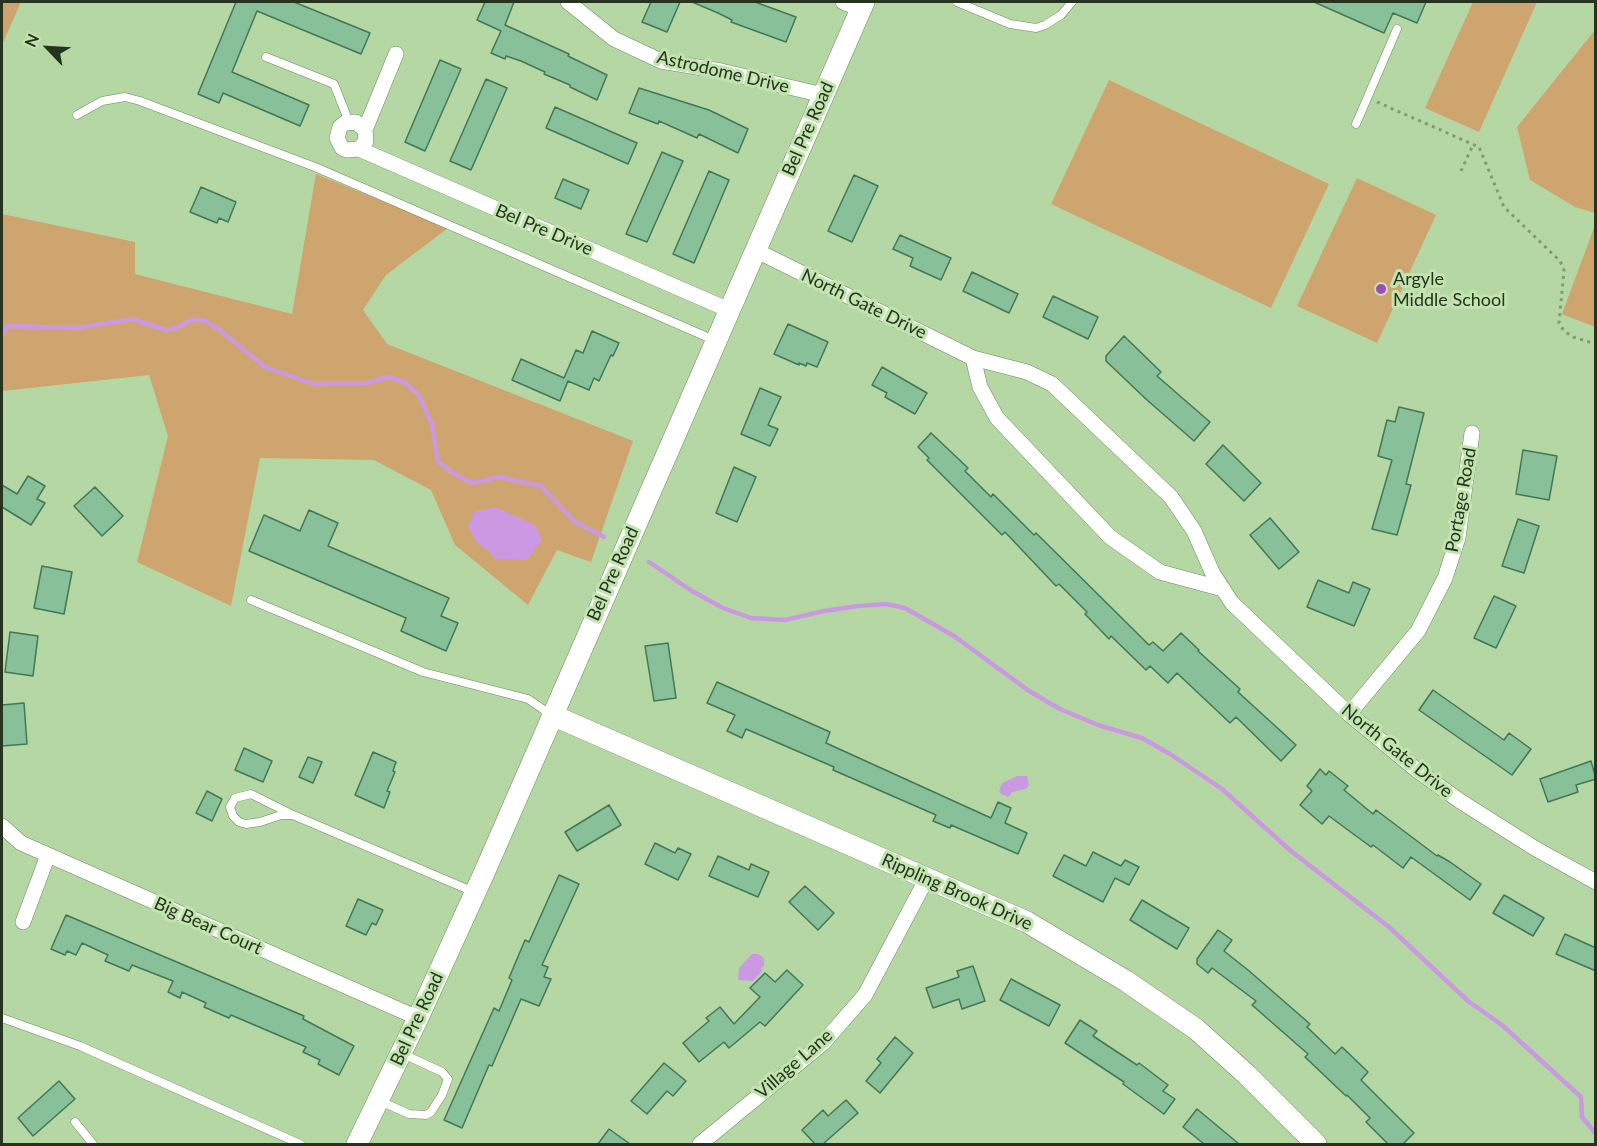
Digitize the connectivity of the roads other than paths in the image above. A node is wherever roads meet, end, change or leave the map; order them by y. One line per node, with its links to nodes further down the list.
1 (568, 2): 9 (street, Astrodome Drive)
2 (957, 2): 5 (lane)
3 (1072, 2): 5 (lane)
4 (856, 4): 9 (main road, Bel Pre Road)
5 (971, 5)
6 (1396, 29): 12 (lane)
7 (396, 54): 13 (street)
8 (266, 57): 11 (lane)
9 (823, 95): 15 (main road, Bel Pre Road)
10 (76, 115): 17 (lane)
11 (349, 122): 13 (street); 14 (street, Bel Pre Drive)
12 (1356, 124)
13 (365, 129): 14 (street)
14 (359, 149): 16 (street, Bel Pre Drive)
15 (755, 250): 16 (main road, Bel Pre Road); 18 (street, North Gate Drive)
16 (729, 310): 17 (main road, Bel Pre Road)
17 (716, 340): 23 (main road, Bel Pre Road)
18 (973, 358): 20 (street, North Gate Drive); 20 (street)
19 (1472, 433): 22 (street, Portage Road)
20 (1223, 589): 22 (street, North Gate Drive)
21 (251, 600): 23 (lane)
22 (1349, 714): 28 (street, North Gate Drive)
23 (552, 715): 27 (main road, Rippling Brook Drive); 29 (main road, Bel Pre Road)
24 (293, 815): 24 (lane); 29 (lane)
25 (2, 826): 26 (street, Big Bear Court)
26 (48, 855): 30 (street); 32 (street, Big Bear Court)
27 (927, 878): 39 (street, Village Lane); 40 (main road, Rippling Brook Drive)
28 (1596, 882)
29 (475, 892): 32 (main road, Bel Pre Road)
30 (23, 922)
31 (2, 1018): 37 (lane)
32 (418, 1018): 33 (main road, Bel Pre Road)
33 (401, 1054): 34 (main road, Bel Pre Road); 34 (lane)
34 (379, 1100): 38 (main road, Bel Pre Road)
35 (75, 1122): 36 (lane)
36 (93, 1144)
37 (300, 1144)
38 (357, 1144)
39 (700, 1144)
40 (1317, 1144)

